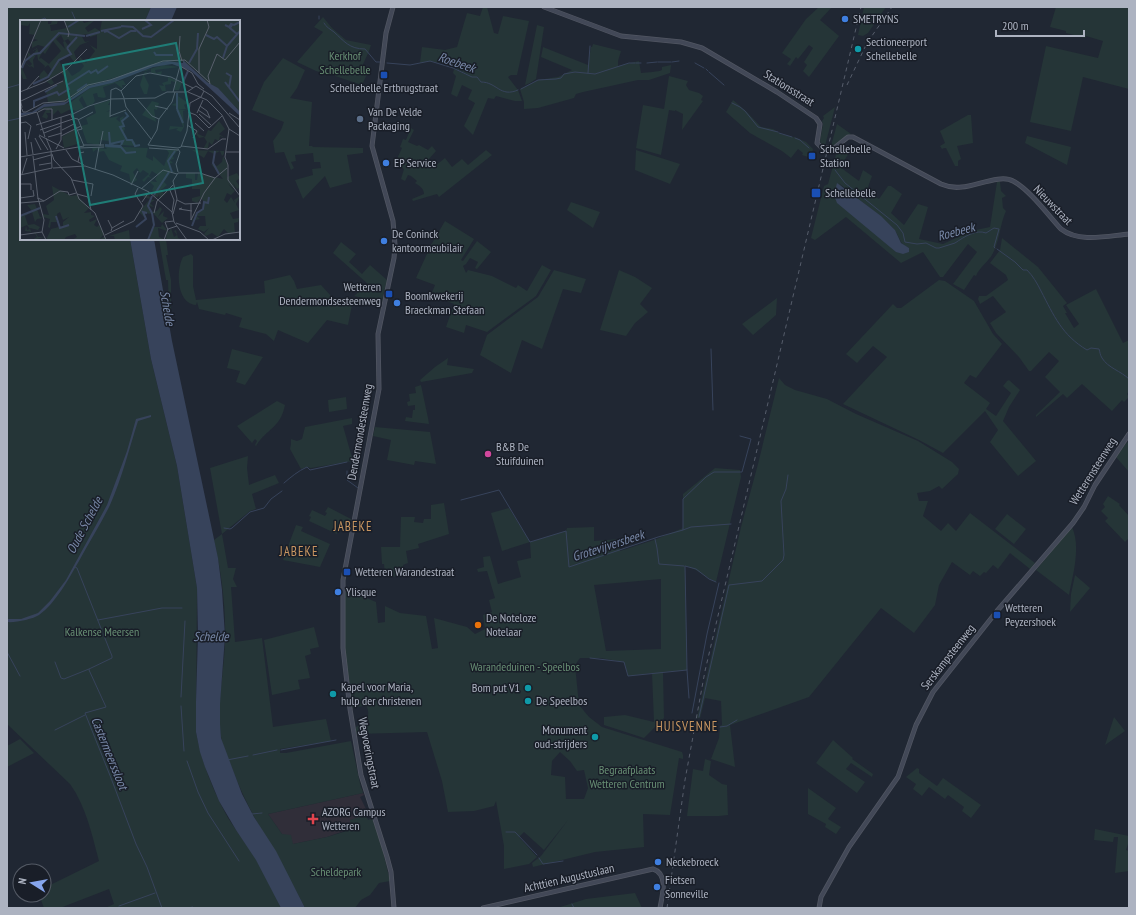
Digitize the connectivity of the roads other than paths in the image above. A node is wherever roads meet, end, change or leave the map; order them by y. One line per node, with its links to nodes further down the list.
1 (393, 7): 7 (street, Dendermondesteenweg)
2 (544, 7): 3 (street, Stationsstraat)
3 (1014, 181): 4 (street, Nieuwstraat)
4 (1129, 234)
5 (1129, 434): 6 (street, Wetterensteenweg)
6 (1076, 519): 11 (street, Serskampsteenweg)
7 (342, 598): 8 (street, Wegvoeringstraat)
8 (394, 908)
9 (483, 908): 10 (street, Achttien Augustuslaan)
10 (660, 908)
11 (819, 908)

